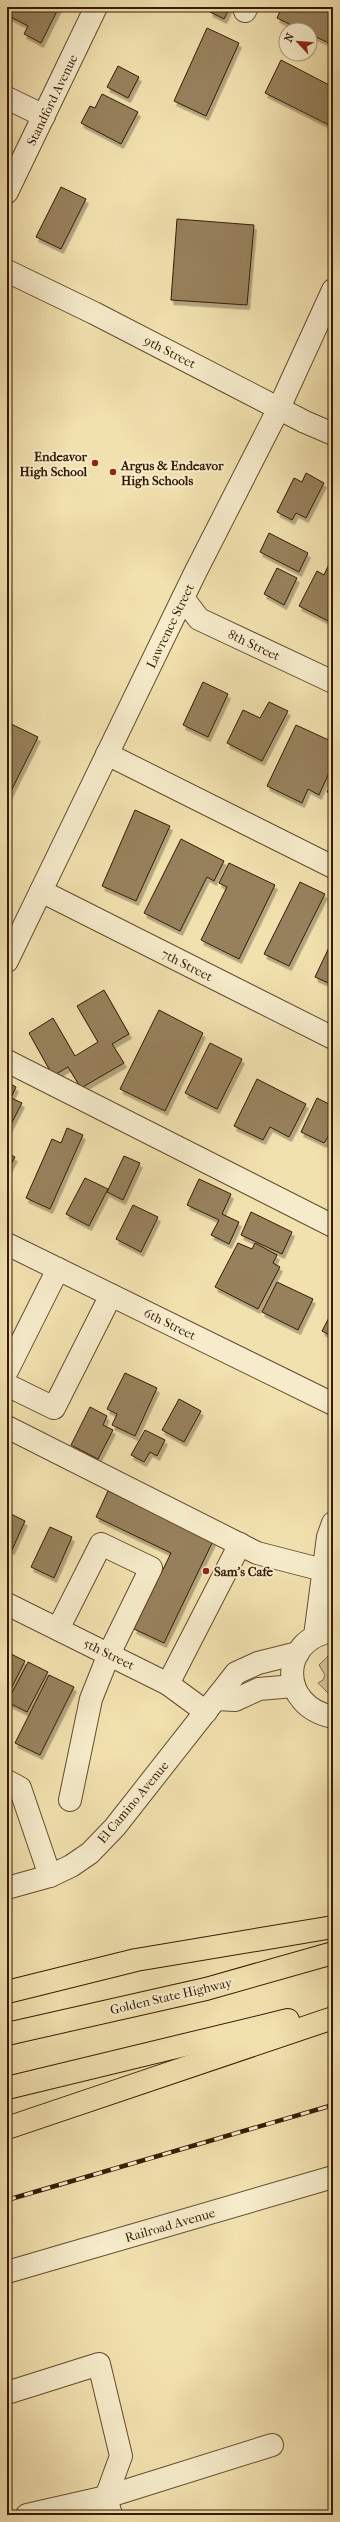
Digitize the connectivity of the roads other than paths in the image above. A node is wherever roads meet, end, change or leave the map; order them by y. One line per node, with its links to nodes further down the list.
1 (96, 7): 3 (street, Standford Avenue)
2 (7, 98): 3 (street)
3 (44, 116): 4 (street, Standford Avenue)
4 (7, 192)
5 (7, 271): 7 (street, 9th Street)
6 (333, 290): 7 (street, Lawrence Street)
7 (279, 408): 8 (street, 9th Street); 9 (street, Lawrence Street)
8 (333, 434)
9 (183, 598): 10 (street, 8th Street); 11 (street, Lawrence Street)
10 (333, 682)
11 (107, 754): 12 (street); 13 (street, Lawrence Street)
12 (333, 867)
13 (41, 891): 14 (street, Lawrence Street); 15 (street, 7th Street)
14 (7, 961)
15 (333, 1038)
16 (7, 1062): 17 (street)
17 (333, 1226)
18 (7, 1244): 19 (street, 6th Street)
19 (58, 1269): 20 (street, 6th Street); 21 (street)
20 (111, 1295): 22 (street); 23 (street, 6th Street)
21 (7, 1371)
22 (7, 1385)
23 (333, 1404)
24 (7, 1427): 26 (street)
25 (333, 1523): 27 (street)
26 (240, 1544): 27 (street); 33 (street)
27 (323, 1570): 30 (street)
28 (7, 1604): 29 (street, 5th Street)
29 (58, 1629): 32 (street, 5th Street); 32 (street)
30 (324, 1634): 31 (street)
31 (298, 1653): 34 (street); 35 (street, El Camino Avenue)
32 (109, 1654): 33 (street, 5th Street); 38 (street)
33 (168, 1684): 35 (street, 5th Street)
34 (294, 1686): 35 (street); 36 (street)
35 (212, 1705): 39 (street, El Camino Avenue)
36 (333, 1717)
37 (7, 1781): 39 (street)
38 (70, 1800)
39 (50, 1876): 40 (street, El Camino Avenue)
40 (7, 1888)
41 (333, 1926): 43 (highway)
42 (333, 1953): 46 (highway, Golden State Highway)
43 (7, 1992)
44 (333, 2009): 47 (highway)
45 (333, 2018): 48 (highway)
46 (7, 2034)
47 (7, 2088)
48 (7, 2128)
49 (333, 2177): 50 (street, Railroad Avenue)
50 (7, 2272)
51 (7, 2393): 53 (street)
52 (272, 2445): 53 (street)
53 (108, 2506): 54 (street)
54 (27, 2515)

